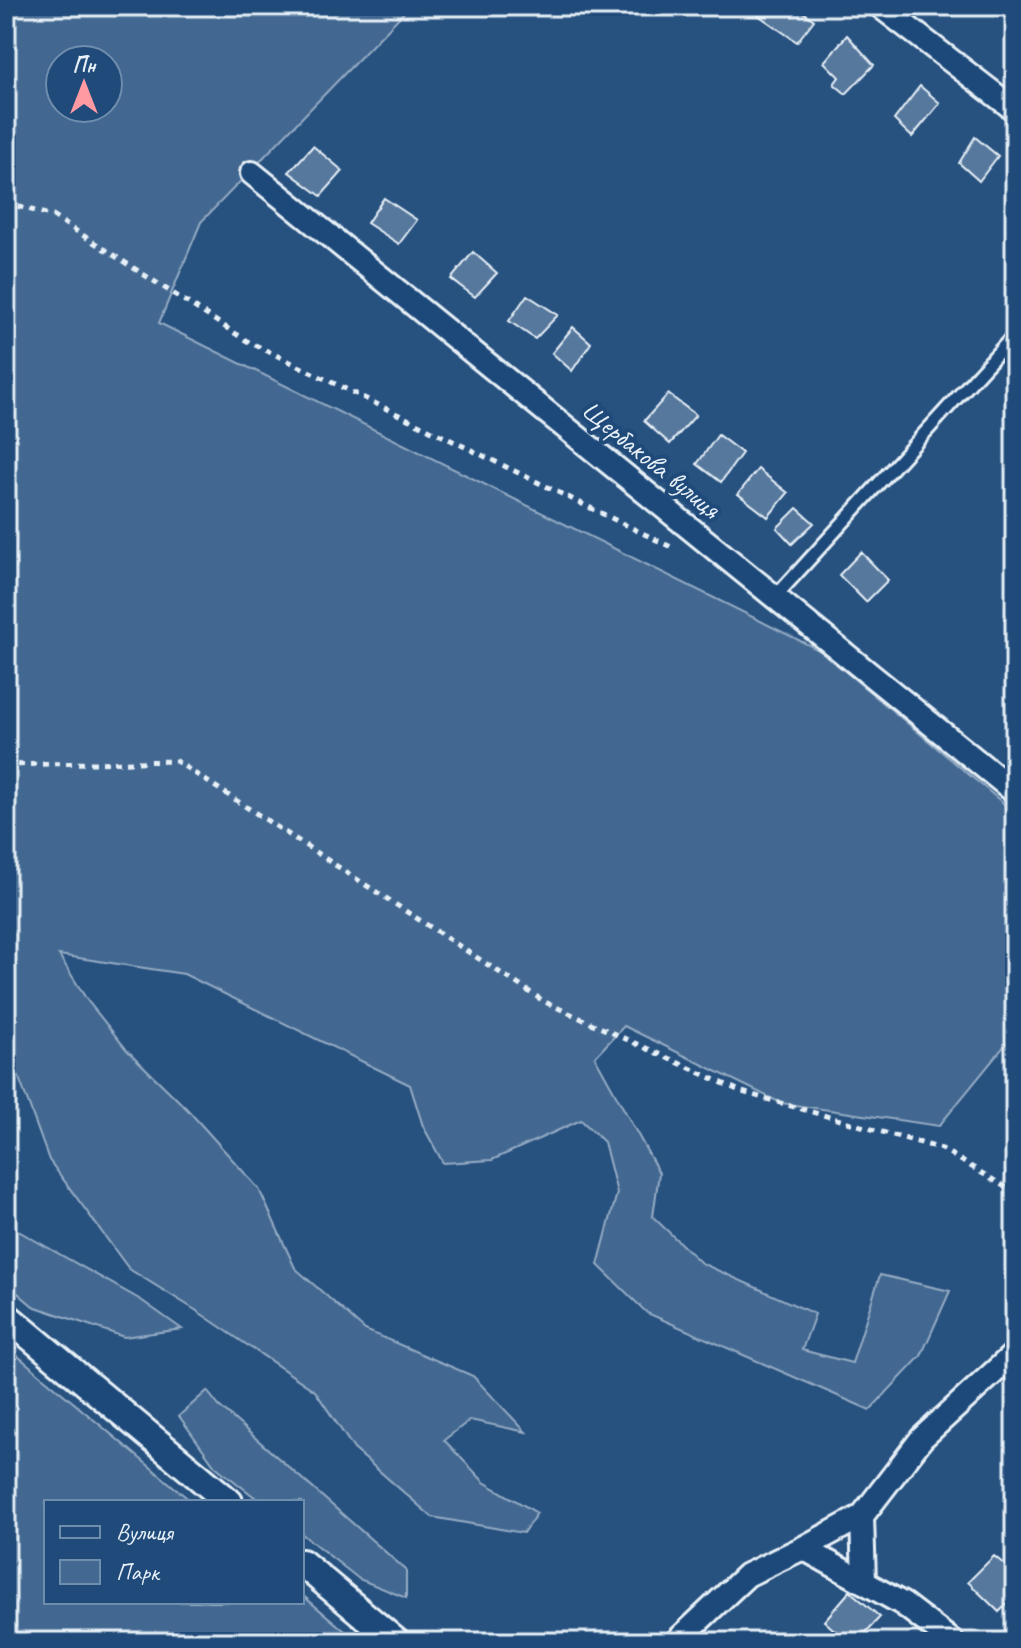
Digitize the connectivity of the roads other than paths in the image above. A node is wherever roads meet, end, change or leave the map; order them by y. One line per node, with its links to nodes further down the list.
1 (880, 6): 2 (street)
2 (1015, 110)
3 (252, 173): 5 (street, Щербакова вулиця)
4 (1015, 334): 5 (lane)
5 (775, 597): 6 (street, Щербакова вулиця)
6 (1015, 792)
7 (6, 1316): 9 (street)
8 (1015, 1353): 10 (street)
9 (227, 1500)
10 (862, 1516): 11 (street); 13 (street)
11 (803, 1548): 13 (street); 15 (street)
12 (304, 1565): 14 (street)
13 (864, 1582): 16 (street)
14 (396, 1642)
15 (676, 1642)
16 (953, 1642)

